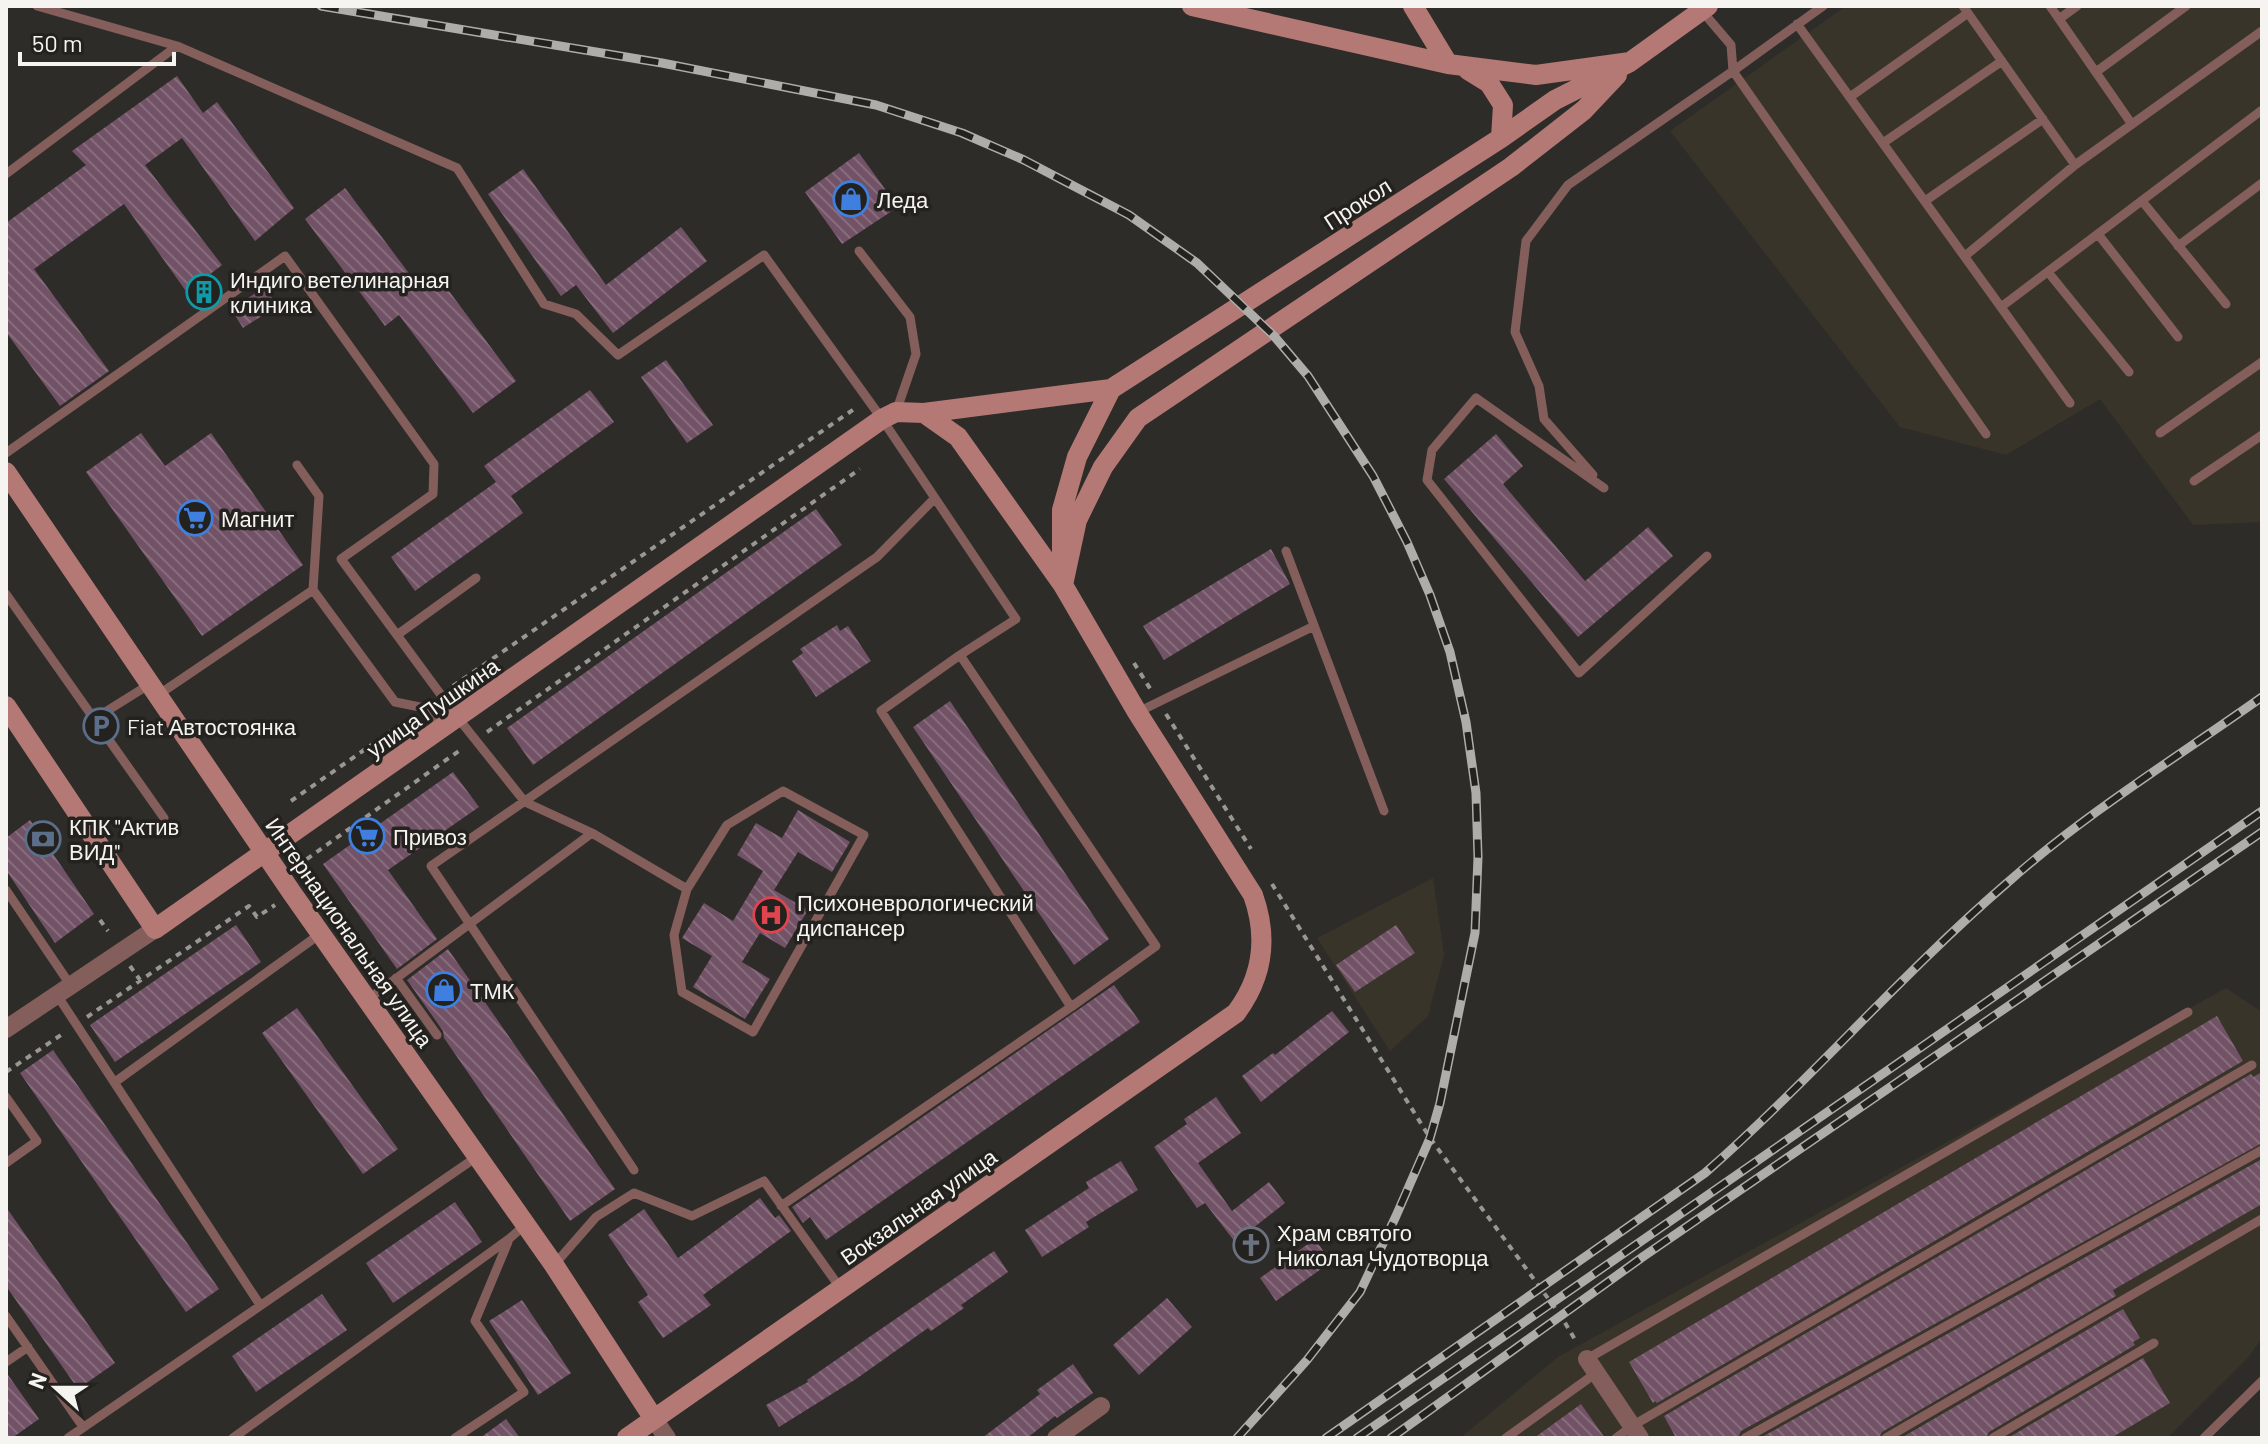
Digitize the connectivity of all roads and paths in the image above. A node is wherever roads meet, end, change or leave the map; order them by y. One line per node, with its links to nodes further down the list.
1 (37, 6): 13 (lane)
2 (1192, 6): 16 (main road)
3 (1413, 6): 16 (main road)
4 (1823, 6): 11 (lane)
5 (2050, 6): 10 (lane)
6 (2077, 6): 10 (lane)
7 (2186, 6): 18 (lane)
8 (1705, 8): 15 (main road); 17 (lane)
9 (1966, 10): 14 (lane); 19 (lane)
10 (2059, 19): 18 (lane)
11 (1797, 24): 17 (lane); 19 (lane)
12 (2262, 31): 22 (lane)
13 (177, 46): 26 (lane); 41 (lane)
14 (2002, 61): 21 (lane); 24 (lane)
15 (1630, 62): 16 (main road); 23 (main road, Прокол); 57 (main road)
16 (1454, 65): 23 (main road)
17 (1733, 71): 46 (lane); 55 (lane)
18 (2096, 72): 22 (lane)
19 (1850, 97): 24 (lane)
20 (2262, 110): 29 (lane)
21 (2043, 119): 25 (lane); 28 (lane)
22 (2131, 123): 25 (lane)
23 (1501, 138): 40 (main road, Прокол)
24 (1883, 143): 28 (lane)
25 (2075, 165): 33 (lane)
26 (6, 174)
27 (2262, 183): 31 (lane)
28 (1925, 201): 33 (lane)
29 (2142, 201): 30 (lane); 31 (lane)
30 (2098, 234): 34 (lane); 37 (lane)
31 (2178, 246): 35 (lane)
32 (859, 251): 44 (lane)
33 (1965, 256): 36 (lane)
34 (2048, 272): 36 (lane); 39 (lane)
35 (2226, 304)
36 (2001, 307): 42 (lane)
37 (2178, 337)
38 (2262, 362): 45 (lane)
39 (2129, 372)
40 (1111, 389): 43 (main road); 57 (main road)
41 (868, 399): 44 (lane); 65 (path)
42 (2070, 403)
43 (924, 413): 44 (main road); 57 (main road)
44 (889, 416): 53 (lane); 70 (main road, улица Пушкина)
45 (2160, 433)
46 (1986, 434)
47 (2262, 435): 52 (lane)
48 (6, 453): 61 (lane)
49 (297, 465): 58 (lane)
50 (860, 469): 73 (path)
51 (6, 472): 64 (main road, Интернациональная улица)
52 (2194, 481)
53 (935, 498): 62 (lane); 75 (lane)
54 (1286, 551): 60 (lane)
55 (1707, 556)
56 (476, 578): 61 (lane)
57 (1063, 585): 69 (main road)
58 (313, 590): 64 (lane); 68 (lane)
59 (6, 594): 71 (lane)
60 (1314, 626): 66 (lane); 76 (lane)
61 (397, 635): 65 (lane)
62 (960, 655): 97 (lane); 97 (lane)
63 (1134, 663): 66 (path)
64 (154, 690): 71 (lane); 80 (main road, Интернациональная улица)
65 (441, 694): 70 (lane)
66 (1158, 702): 69 (lane); 79 (path)
67 (6, 706): 89 (main road)
68 (425, 708): 72 (lane); 74 (path)
69 (1137, 712): 115 (main road, Вокзальная улица)
70 (458, 718): 72 (main road, улица Пушкина); 73 (lane)
71 (94, 719): 77 (lane)
72 (440, 730): 80 (main road, улица Пушкина)
73 (475, 740): 75 (lane); 81 (path)
74 (291, 801)
75 (525, 802): 78 (lane); 88 (lane)
76 (1384, 811)
77 (164, 818)
78 (592, 833): 83 (lane); 88 (lane)
79 (1251, 850)
80 (264, 852): 89 (main road, улица Пушкина); 91 (main road, Интернациональная улица)
81 (295, 867)
82 (1268, 877): 121 (path)
83 (687, 889): 83 (lane)
84 (6, 890): 86 (lane)
85 (281, 901): 94 (path)
86 (10, 905): 95 (lane)
87 (100, 920): 90 (path)
88 (470, 922): 93 (lane); 109 (lane)
89 (155, 929): 95 (street, улица Пушкина)
90 (108, 931)
91 (321, 933): 96 (main road, Интернациональная улица); 104 (lane)
92 (127, 961): 94 (path)
93 (396, 978): 96 (lane); 101 (lane)
94 (140, 980): 99 (path)
95 (64, 991): 99 (lane); 100 (street, улица Пушкина)
96 (367, 1000): 107 (main road, Интернациональная улица)
97 (1071, 1007): 110 (lane)
98 (2188, 1012): 121 (lane)
99 (76, 1025): 103 (path); 104 (lane)
100 (6, 1029)
101 (437, 1035)
102 (2252, 1065): 126 (lane)
103 (6, 1072)
104 (115, 1082): 116 (lane)
105 (6, 1097): 108 (lane)
106 (2262, 1150): 135 (lane)
107 (478, 1156): 112 (main road, Интернациональная улица); 116 (lane)
108 (6, 1163)
109 (634, 1170)
110 (781, 1206): 114 (lane); 115 (lane)
111 (2262, 1219): 136 (lane)
112 (526, 1224): 113 (lane); 114 (main road, Интернациональная улица)
113 (509, 1239): 128 (lane); 129 (lane)
114 (554, 1265): 124 (main road, Интернациональная улица)
115 (841, 1289): 124 (main road, Вокзальная улица)
116 (260, 1305): 125 (lane)
117 (6, 1316): 119 (lane)
118 (2154, 1343): 137 (lane)
119 (28, 1347): 120 (lane); 125 (lane)
120 (6, 1362)
121 (1591, 1366): 126 (street); 133 (lane)
122 (2262, 1381): 138 (lane)
123 (1101, 1406): 132 (street)
124 (654, 1419): 130 (main road, Вокзальная улица); 131 (street)
125 (83, 1427): 127 (lane)
126 (1636, 1432): 134 (lane)
127 (68, 1438)
128 (233, 1438)
129 (455, 1438)
130 (627, 1438)
131 (667, 1438)
132 (1056, 1438)
133 (1506, 1438)
134 (1616, 1438)
135 (1745, 1438)
136 (1886, 1438)
137 (1993, 1438)
138 (2204, 1438)

